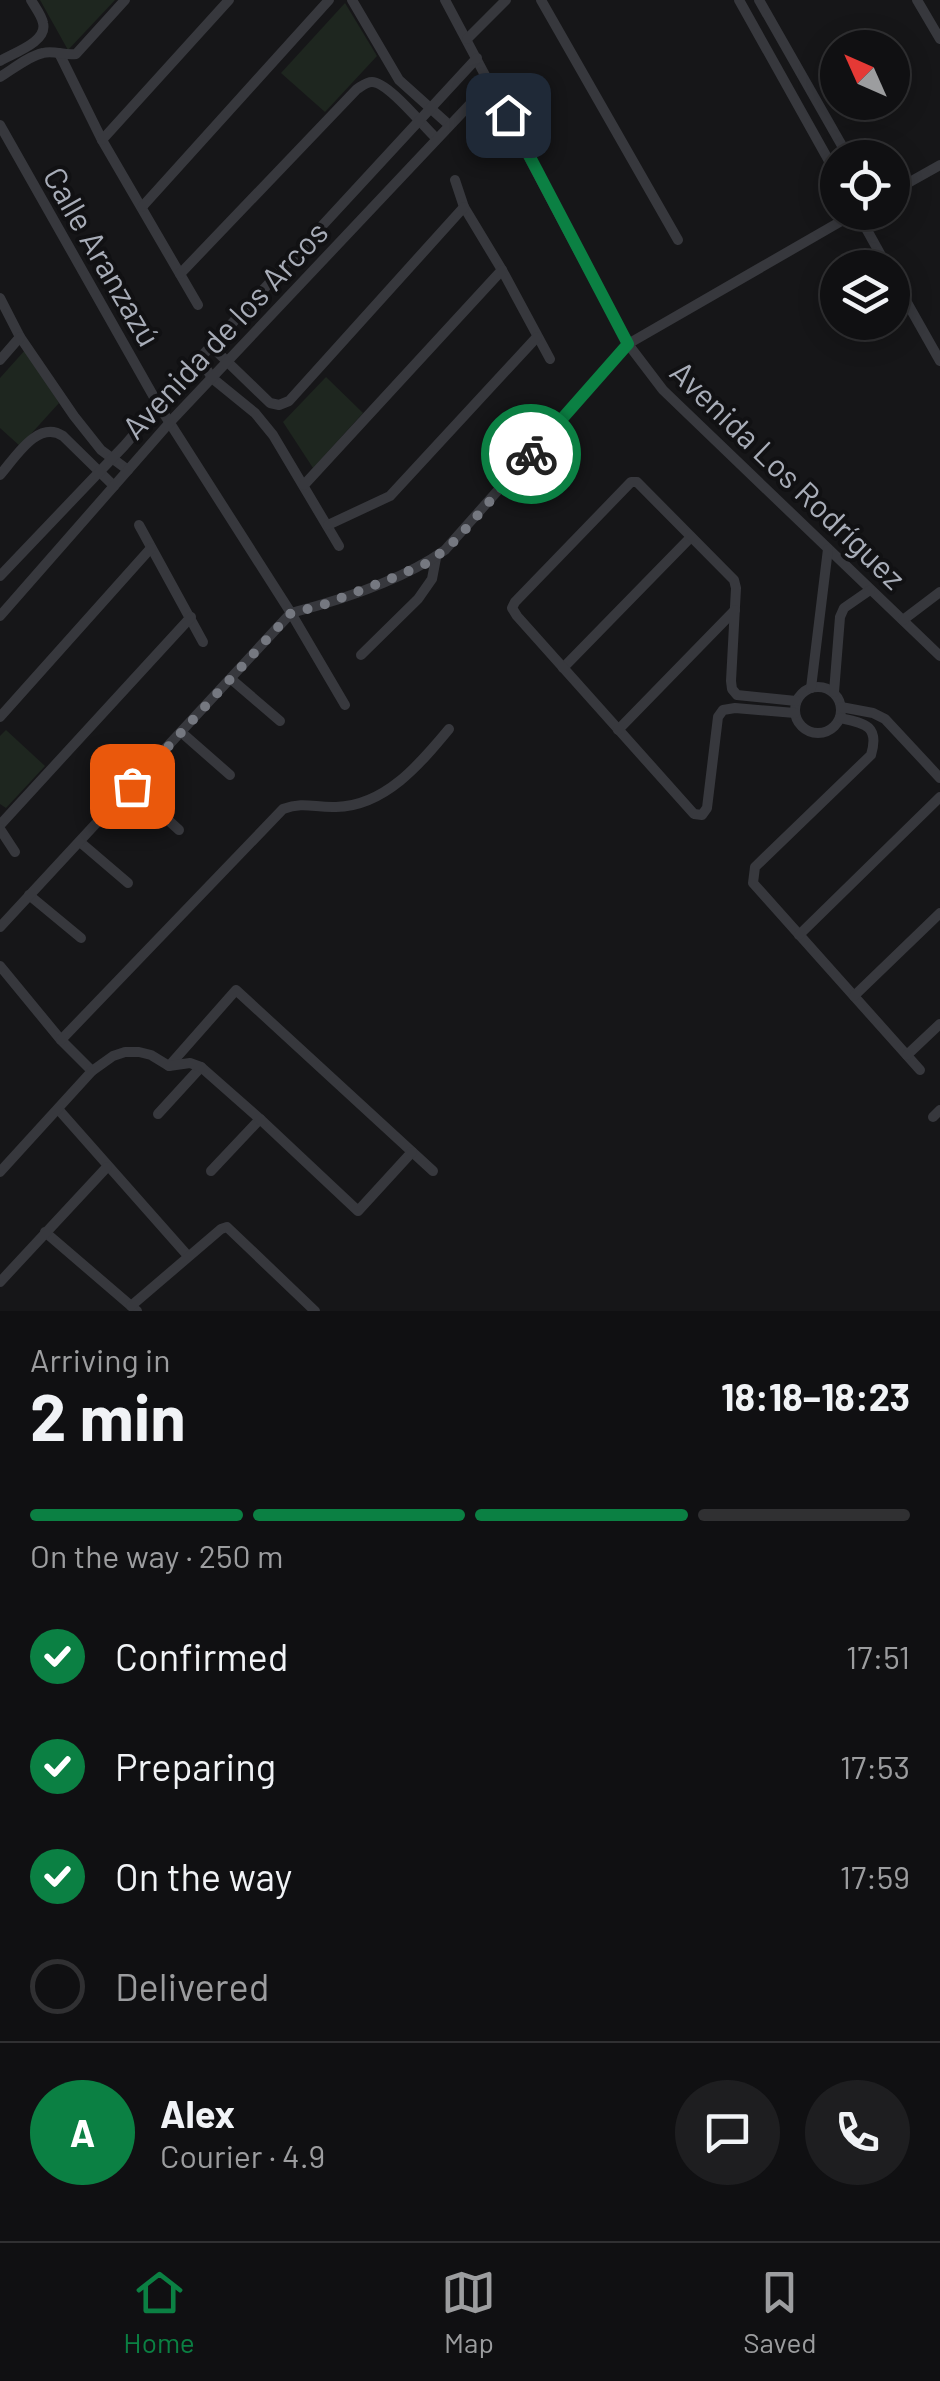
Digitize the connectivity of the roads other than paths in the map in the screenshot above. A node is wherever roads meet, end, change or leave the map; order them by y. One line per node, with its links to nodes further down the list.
1 (31, 0): 16 (street)
2 (125, 0): 14 (street)
3 (228, 0): 24 (street)
4 (329, 0): 30 (street)
5 (352, 0): 19 (street)
6 (445, 0): 12 (street, Avenida Los Rodríguez)
7 (506, 0): 12 (street)
8 (541, 0): 33 (street)
9 (739, 0): 26 (street)
10 (759, 0): 25 (street)
11 (917, 0): 13 (street)
12 (466, 38): 15 (street, Avenida Los Rodríguez)
13 (940, 39)
14 (59, 54): 17 (street); 24 (street)
15 (477, 58): 18 (street, Avenida Los Rodríguez); 19 (street, Avenida de los Arcos)
16 (0, 61)
17 (0, 76)
18 (490, 82): 21 (street, Avenida de los Arcos); 41 (street, Avenida Los Rodríguez)
19 (430, 109): 20 (street, Avenida de los Arcos); 21 (street)
20 (419, 122): 23 (street); 35 (street); 42 (street, Avenida de los Arcos)
21 (448, 124): 23 (street, Avenida de los Arcos)
22 (0, 125): 49 (street, Calle Aranzazú)
23 (436, 138): 47 (street, Avenida de los Arcos)
24 (102, 140): 30 (street)
25 (839, 140)
26 (820, 145)
27 (940, 165): 29 (street)
28 (455, 180): 31 (street)
29 (910, 182)
30 (142, 207): 35 (street)
31 (464, 207): 34 (street); 47 (street)
32 (826, 230): 41 (street)
33 (678, 240)
34 (502, 270): 40 (street); 55 (street)
35 (180, 274): 37 (street)
36 (0, 298): 39 (street)
37 (198, 306)
38 (910, 308): 46 (street)
39 (20, 337): 45 (street); 51 (street)
40 (537, 337): 44 (street); 58 (street)
41 (628, 344): 62 (street, Avenida Los Rodríguez); 63 (street)
42 (211, 346): 43 (street, Avenida de los Arcos); 47 (street)
43 (200, 358): 48 (street); 49 (street, Avenida de los Arcos)
44 (550, 359)
45 (0, 360)
46 (940, 361)
47 (227, 362): 48 (street, Avenida de los Arcos)
48 (212, 378): 50 (street, Avenida de los Arcos); 55 (street)
49 (159, 406): 50 (street, Calle Aranzazú); 51 (street, Avenida de los Arcos)
50 (170, 422): 52 (street, Avenida de los Arcos); 68 (street, Calle Aranzazú)
51 (111, 457): 52 (street); 53 (street, Avenida de los Arcos)
52 (128, 470): 56 (street, Avenida de los Arcos)
53 (98, 472): 54 (street); 56 (street); 64 (street, Avenida de los Arcos)
54 (0, 475)
55 (304, 485): 58 (street)
56 (114, 486): 69 (street, Avenida de los Arcos)
57 (138, 525): 61 (street)
58 (328, 526): 60 (street)
59 (692, 537): 67 (street); 75 (street); 75 (street)
60 (339, 546)
61 (151, 548): 70 (street); 82 (street)
62 (828, 549): 65 (street, Avenida Los Rodríguez); 77 (street)
63 (436, 557): 68 (street); 73 (street)
64 (0, 576)
65 (870, 590): 71 (street, Avenida Los Rodríguez); 78 (street)
66 (940, 592): 71 (street)
67 (735, 610): 80 (street); 85 (street)
68 (291, 613): 76 (street); 79 (street, Calle Aranzazú)
69 (0, 616)
70 (191, 617): 72 (street); 91 (street)
71 (903, 620): 74 (street, Avenida Los Rodríguez)
72 (203, 642)
73 (361, 655)
74 (940, 656)
75 (563, 668): 85 (street)
76 (231, 678): 83 (street); 86 (street)
77 (811, 688): 78 (street); 80 (street)
78 (834, 692): 81 (street)
79 (345, 705)
80 (796, 707): 81 (street); 85 (street)
81 (840, 713): 88 (street); 99 (street)
82 (0, 717)
83 (280, 720)
84 (448, 729): 104 (street)
85 (618, 730)
86 (181, 732): 87 (street); 89 (street)
87 (230, 775)
88 (940, 778)
89 (132, 786): 92 (street); 93 (street)
90 (940, 798): 99 (street)
91 (0, 827): 94 (street)
92 (180, 830)
93 (80, 842): 95 (street); 96 (street)
94 (16, 852)
95 (128, 883)
96 (29, 895): 98 (street); 100 (street)
97 (940, 913): 102 (street)
98 (0, 926)
99 (799, 935): 102 (street)
100 (81, 938)
101 (0, 966): 104 (street)
102 (854, 996): 105 (street)
103 (940, 1024): 105 (street)
104 (61, 1040): 109 (street)
105 (907, 1055): 108 (street)
106 (169, 1066): 107 (street); 109 (street); 113 (street)
107 (201, 1068): 111 (street); 112 (street)
108 (920, 1070)
109 (92, 1071): 110 (street)
110 (58, 1110): 114 (street); 115 (street)
111 (158, 1114)
112 (260, 1119): 113 (street); 116 (street)
113 (412, 1152): 117 (street)
114 (108, 1167): 118 (street); 119 (street)
115 (0, 1172)
116 (211, 1172)
117 (433, 1172)
118 (45, 1232): 120 (street); 121 (street)
119 (188, 1256): 121 (street); 122 (street)
120 (0, 1282)
121 (134, 1309)
122 (315, 1311)

